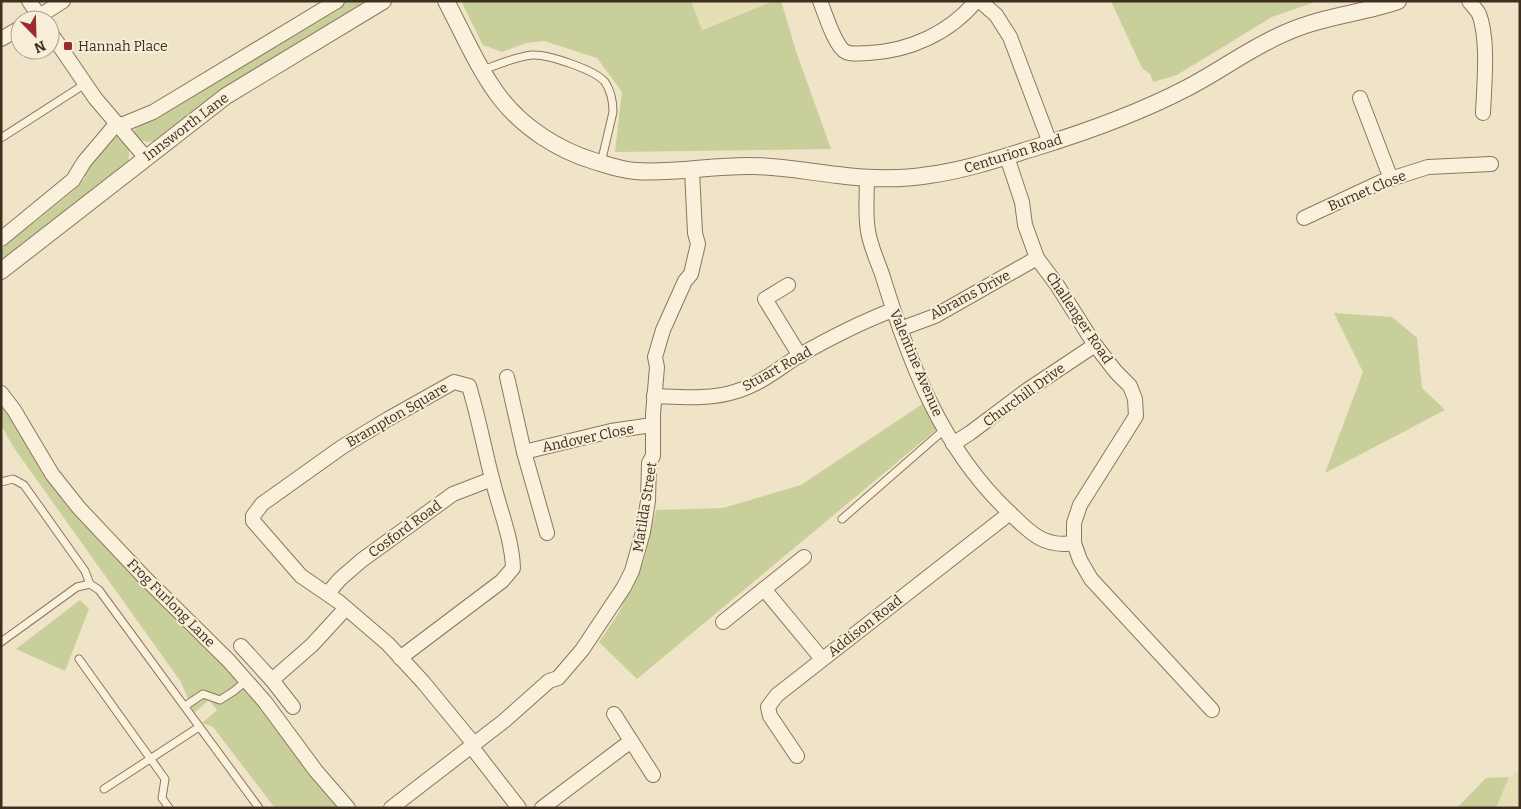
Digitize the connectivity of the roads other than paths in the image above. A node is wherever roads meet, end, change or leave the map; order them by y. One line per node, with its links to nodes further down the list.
1 (63, 1): 10 (street)
2 (337, 1): 16 (street, Innsworth Lane)
3 (383, 1): 20 (street, Innsworth Lane)
4 (446, 1): 12 (street, Centurion Road)
5 (820, 1): 6 (street)
6 (976, 1)
7 (980, 1): 18 (street)
8 (1398, 1): 18 (street, Centurion Road)
9 (1469, 1): 15 (street)
10 (50, 10)
11 (60, 46): 13 (street)
12 (483, 70): 21 (street, Centurion Road); 21 (lane)
13 (86, 84): 16 (street); 17 (lane)
14 (1360, 98): 25 (street)
15 (1483, 113)
16 (118, 125): 20 (street); 27 (street, Innsworth Lane)
17 (1, 138)
18 (1050, 144): 19 (street, Centurion Road)
19 (1007, 157): 24 (street, Centurion Road); 28 (street, Challenger Road)
20 (146, 158): 29 (street, Innsworth Lane)
21 (601, 163): 23 (street, Centurion Road)
22 (1491, 164): 25 (street, Burnet Close)
23 (692, 170): 24 (street, Centurion Road); 37 (street, Matilda Street)
24 (867, 178): 31 (street, Valentine Avenue)
25 (1391, 179): 26 (street, Burnet Close)
26 (1304, 218)
27 (1, 239)
28 (1038, 258): 32 (street, Abrams Drive); 33 (street, Challenger Road)
29 (1, 271)
30 (788, 285): 34 (street)
31 (893, 310): 32 (street, Valentine Avenue); 34 (street, Stuart Road)
32 (900, 329): 39 (street, Valentine Avenue)
33 (1094, 345): 40 (street, Churchill Drive); 47 (street, Challenger Road)
34 (800, 356): 37 (street, Stuart Road)
35 (507, 377): 41 (street, Andover Close)
36 (1, 393): 60 (street, Frog Furlong Lane)
37 (654, 396): 38 (street, Matilda Street)
38 (652, 425): 41 (street, Andover Close); 67 (street, Matilda Street)
39 (944, 429): 40 (street, Valentine Avenue); 45 (lane)
40 (953, 444): 44 (street, Valentine Avenue)
41 (524, 452): 46 (street, Andover Close)
42 (492, 479): 51 (street, Cosford Road); 51 (street, Brampton Square); 56 (street, Brampton Square)
43 (1, 482): 49 (lane)
44 (1010, 513): 47 (street, Valentine Avenue); 58 (street, Addison Road)
45 (842, 519)
46 (547, 533)
47 (1074, 543): 63 (street, Challenger Road)
48 (804, 557): 50 (street)
49 (90, 584): 54 (lane); 61 (lane)
50 (764, 589): 53 (street); 58 (street)
51 (328, 594): 52 (street, Brampton Square)
52 (346, 608): 56 (street, Brampton Square); 59 (street)
53 (723, 622)
54 (1, 642)
55 (241, 646): 59 (street)
56 (400, 658): 67 (street, Brampton Square)
57 (79, 660): 69 (lane)
58 (822, 660): 68 (street, Addison Road)
59 (272, 680): 62 (street)
60 (246, 681): 61 (lane); 74 (street, Frog Furlong Lane)
61 (185, 706): 65 (lane)
62 (293, 707)
63 (1212, 710)
64 (614, 714): 66 (street)
65 (199, 726): 69 (lane); 73 (lane)
66 (631, 741): 70 (street); 77 (street)
67 (473, 745): 75 (street, Matilda Street); 76 (street, Brampton Square)
68 (797, 756)
69 (150, 759): 71 (lane); 72 (lane)
70 (653, 775)
71 (104, 789)
72 (169, 808)
73 (258, 808)
74 (348, 808)
75 (392, 808)
76 (518, 808)
77 (542, 808)

